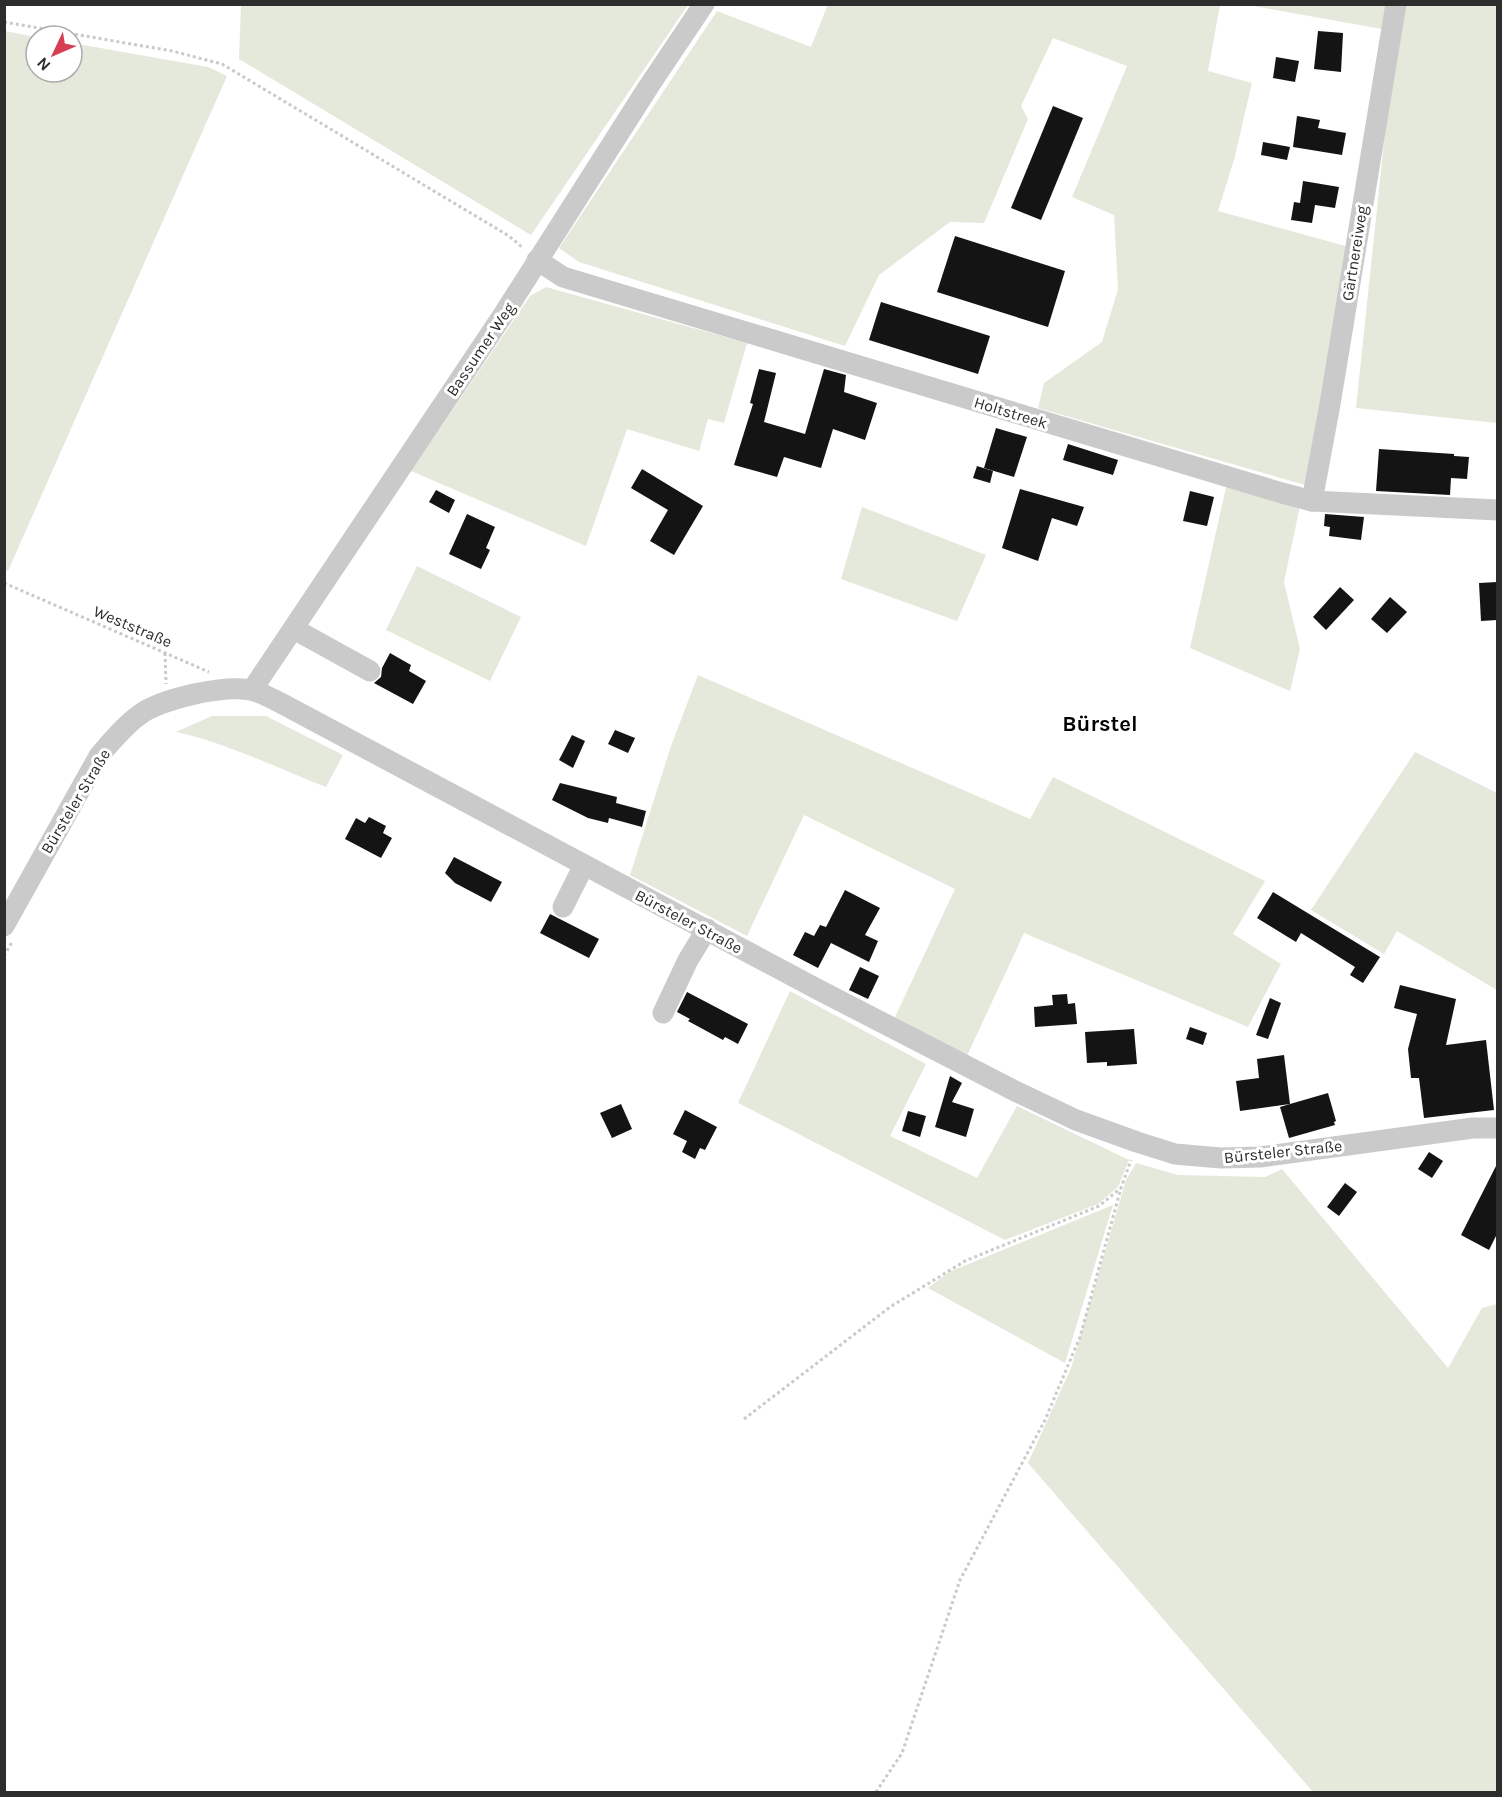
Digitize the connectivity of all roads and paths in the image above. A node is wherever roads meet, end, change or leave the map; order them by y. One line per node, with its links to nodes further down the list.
1 (704, 4): 4 (street, Bassumer Weg)
2 (1396, 4): 5 (street, Gärtnereiweg)
3 (4, 22): 4 (path)
4 (537, 260): 5 (street, Holtstreek); 8 (street, Bassumer Weg)
5 (1312, 501): 6 (street, Holtstreek)
6 (1497, 510)
7 (4, 583): 9 (path, Weststraße)
8 (294, 629): 10 (street); 12 (street, Bassumer Weg)
9 (165, 652): 11 (path, Weststraße); 13 (path)
10 (370, 671)
11 (213, 673)
12 (252, 690): 13 (street, Bürsteler Straße); 14 (street, Bürsteler Straße)
13 (170, 701): 17 (street, Bürsteler Straße)
14 (584, 865): 15 (street); 16 (street, Bürsteler Straße)
15 (563, 907)
16 (707, 929): 19 (street); 21 (street, Bürsteler Straße)
17 (10, 931): 18 (path)
18 (4, 956)
19 (663, 1013)
20 (1497, 1128): 21 (street, Bürsteler Straße)
21 (1137, 1142): 22 (path)
22 (1121, 1188): 23 (path); 24 (path)
23 (744, 1419)
24 (876, 1792)

